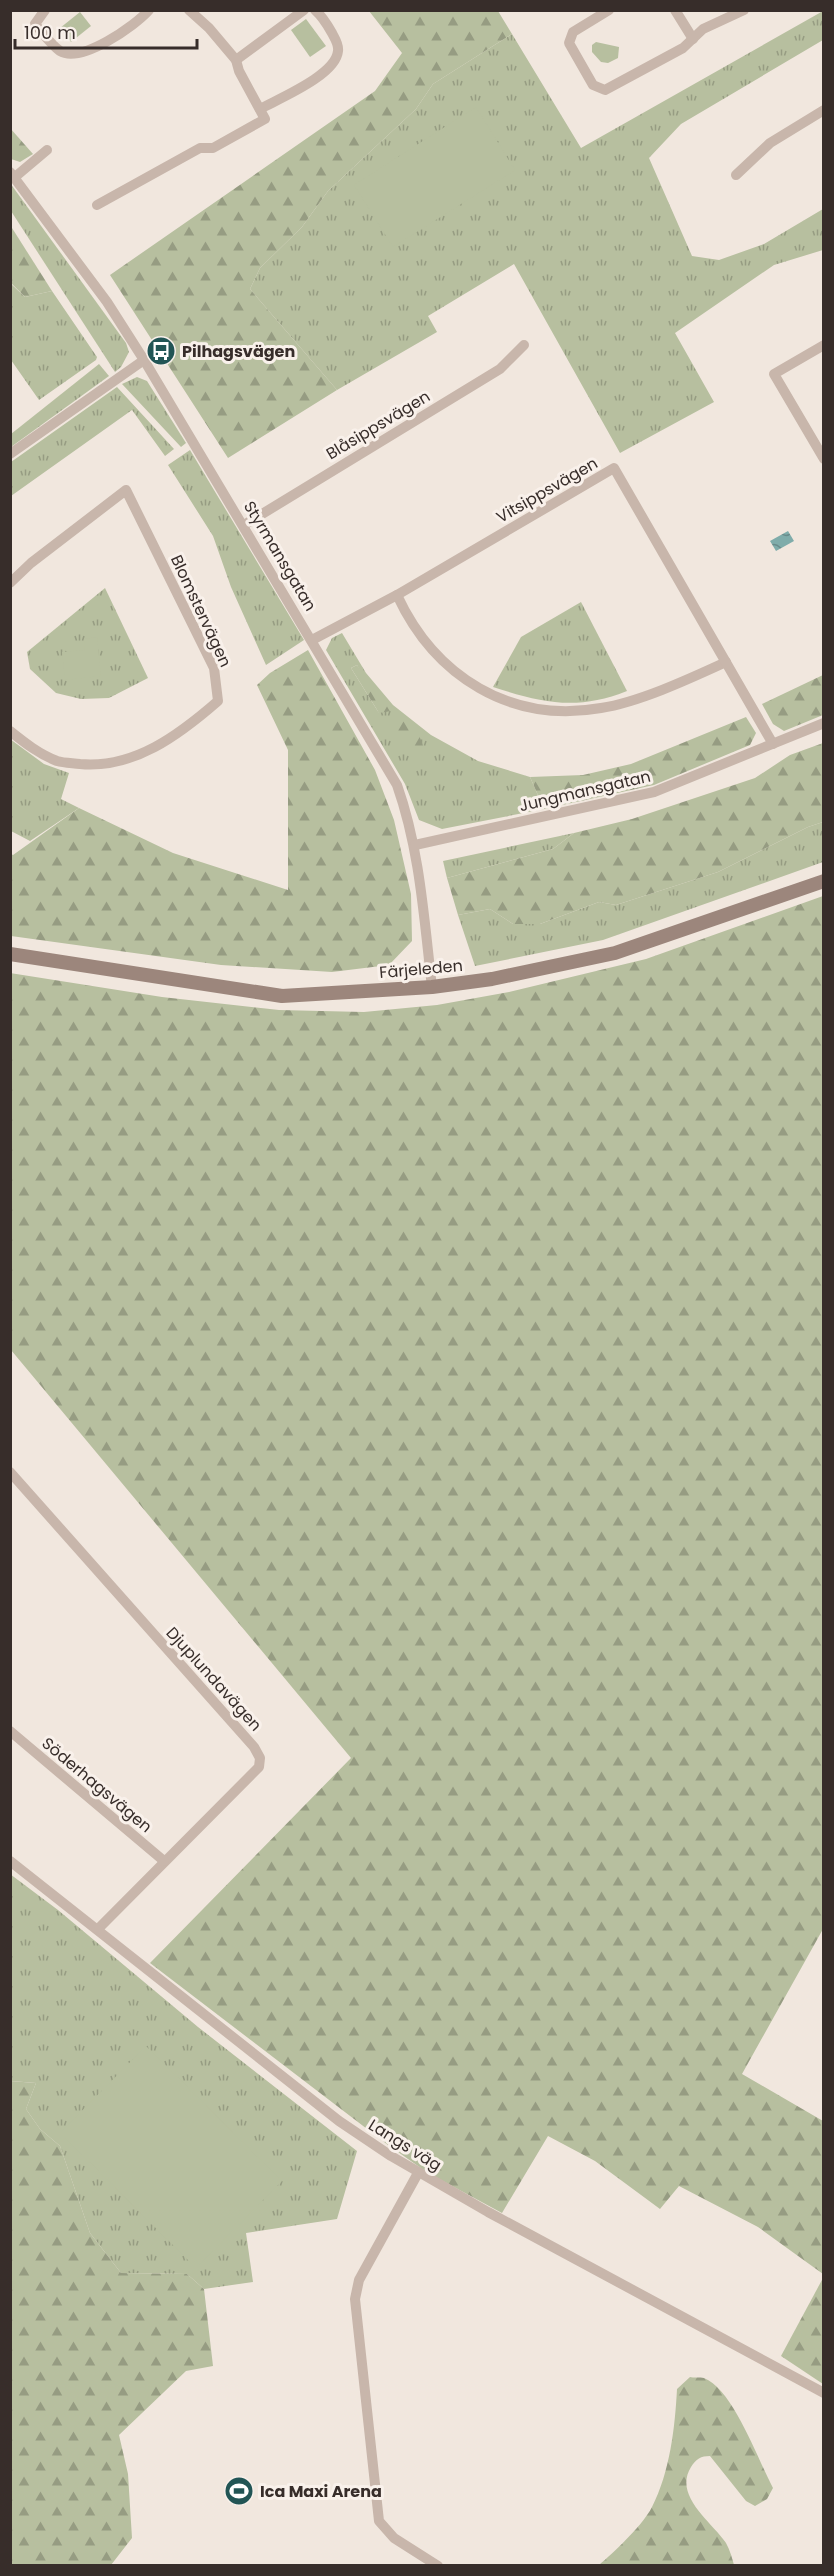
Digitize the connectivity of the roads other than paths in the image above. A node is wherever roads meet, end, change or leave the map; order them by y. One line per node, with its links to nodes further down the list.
1 (45, 10): 2 (street)
2 (149, 10)
3 (189, 10): 10 (street)
4 (304, 10): 10 (street)
5 (315, 10): 11 (street)
6 (609, 10): 9 (street)
7 (675, 10): 9 (street)
8 (744, 10): 9 (street)
9 (693, 39)
10 (236, 60): 11 (street)
11 (260, 110): 16 (street)
12 (824, 110): 15 (street)
13 (47, 150): 14 (street, Styrmansgatan)
14 (13, 175): 19 (street, Styrmansgatan)
15 (736, 175)
16 (97, 204)
17 (524, 345): 22 (street, Blåsippsvägen)
18 (824, 345): 21 (street)
19 (144, 360): 20 (street); 22 (street, Styrmansgatan)
20 (10, 454)
21 (824, 459)
22 (244, 525): 25 (street, Styrmansgatan)
23 (10, 583): 28 (street, Blomstervägen)
24 (397, 595): 25 (street, Vitsippsvägen); 26 (street); 26 (street, Vitsippsvägen)
25 (312, 640): 30 (street, Styrmansgatan)
26 (726, 662): 29 (street, Vitsippsvägen)
27 (824, 723): 29 (street, Jungmansgatan)
28 (10, 731)
29 (773, 744): 30 (street, Jungmansgatan)
30 (415, 845): 33 (street, Styrmansgatan)
31 (824, 881): 33 (main road, Färjeleden)
32 (10, 954): 33 (main road, Färjeleden)
33 (432, 987)
34 (10, 1472): 37 (street, Djuplundavägen)
35 (10, 1731): 37 (street, Söderhagsvägen)
36 (10, 1861): 38 (street, Langs väg)
37 (164, 1861): 38 (street, Djuplundavägen)
38 (99, 1928): 39 (street, Langs väg)
39 (418, 2173): 40 (street, Langs väg); 41 (street)
40 (824, 2393)
41 (438, 2565)

